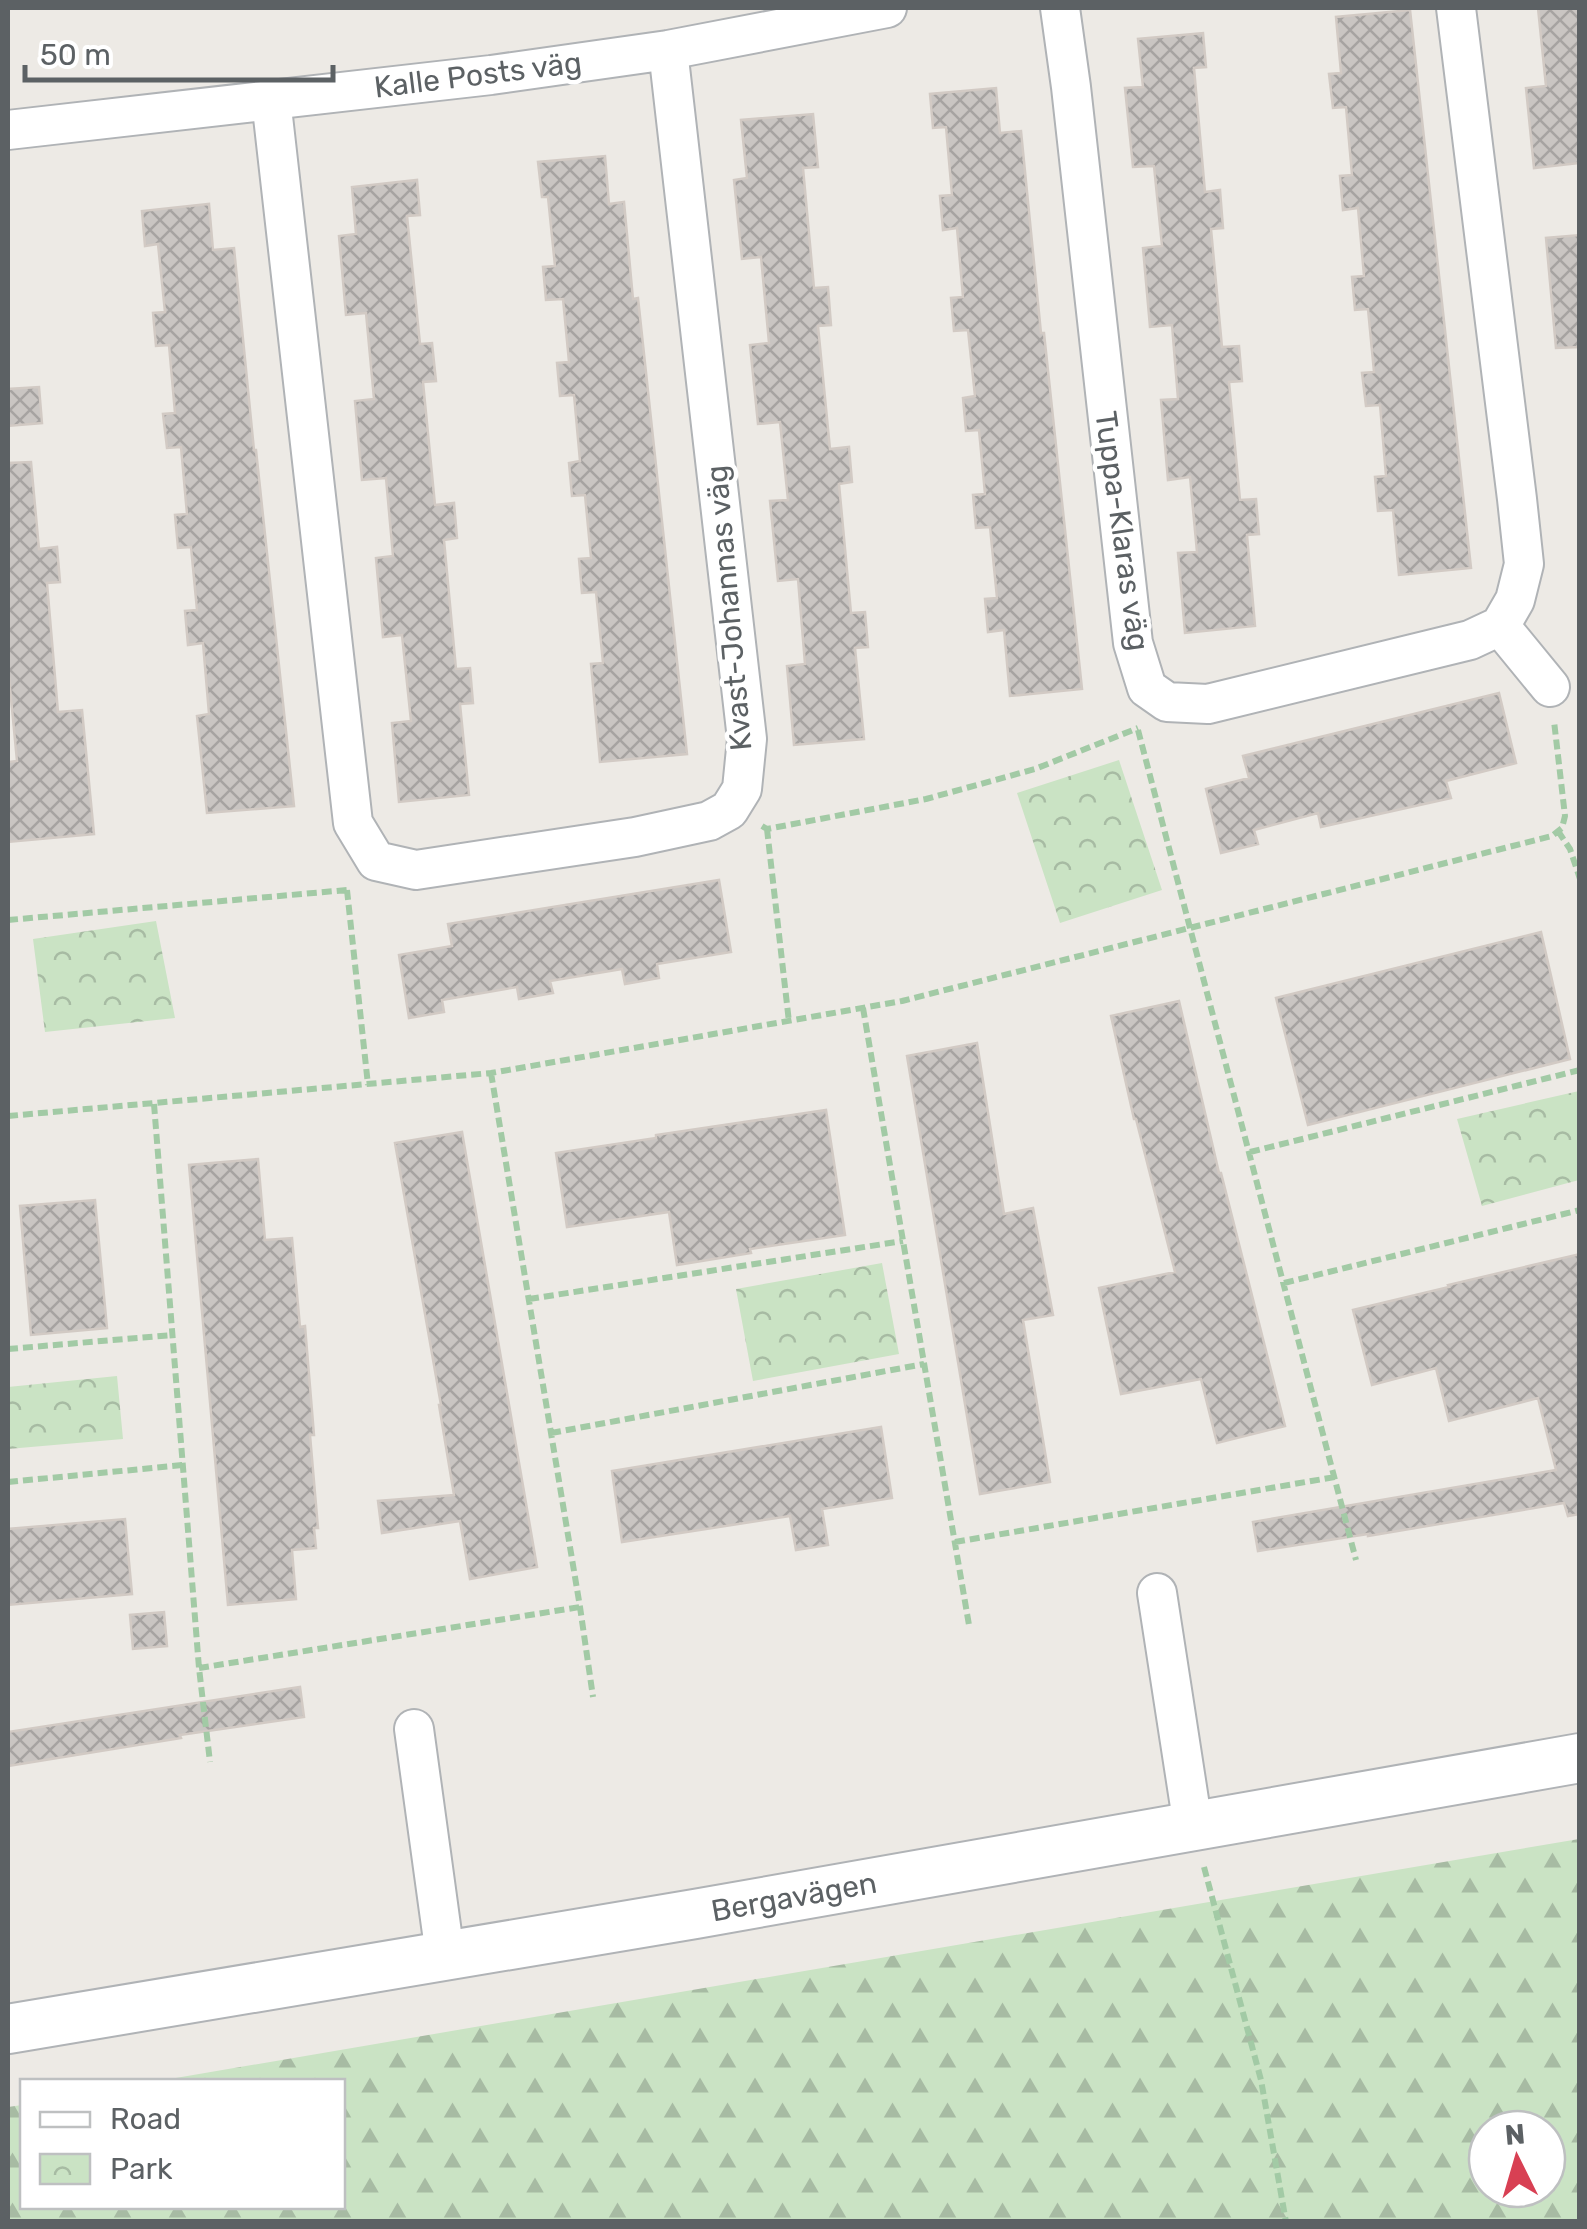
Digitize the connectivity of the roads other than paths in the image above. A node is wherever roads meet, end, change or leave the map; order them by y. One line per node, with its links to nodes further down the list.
1 (886, 8): 4 (street, Kalle Posts väg)
2 (1060, 8): 7 (street, Tuppa-Klaras väg)
3 (1456, 8): 7 (street)
4 (668, 50): 5 (street, Kalle Posts väg); 5 (street, Kvast-Johannas väg)
5 (271, 99): 6 (street, Kalle Posts väg)
6 (8, 130)
7 (1500, 626): 8 (street)
8 (1550, 687)
9 (1157, 1593): 12 (street)
10 (414, 1729): 13 (street)
11 (1580, 1758): 12 (street, Bergavägen)
12 (1193, 1826): 13 (street, Bergavägen)
13 (446, 1955): 14 (street, Bergavägen)
14 (8, 2029)

